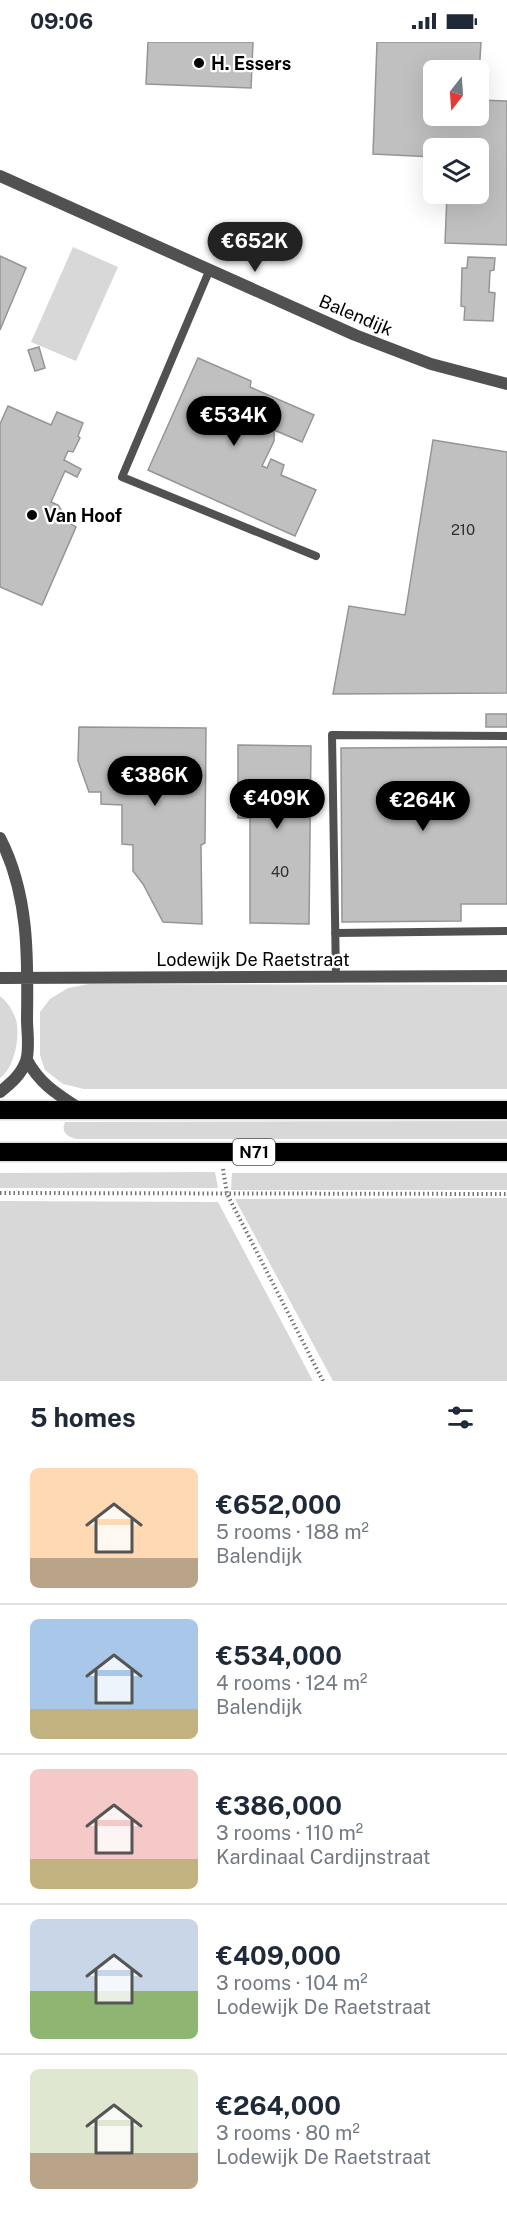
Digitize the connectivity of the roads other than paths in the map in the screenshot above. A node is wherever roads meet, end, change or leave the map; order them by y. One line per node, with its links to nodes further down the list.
1 (0, 176): 2 (street, Balendijk)
2 (210, 270): 3 (street, Balendijk); 4 (lane)
3 (507, 384)
4 (316, 556)
5 (507, 735): 8 (lane)
6 (0, 838): 12 (street)
7 (507, 931): 8 (lane)
8 (335, 933): 10 (lane)
9 (507, 976): 10 (street, Lodewijk De Raetstraat)
10 (336, 977): 12 (street, Lodewijk De Raetstraat)
11 (0, 978): 12 (street, Lodewijk De Raetstraat)
12 (28, 978): 13 (street)
13 (27, 1060): 14 (street); 16 (street)
14 (0, 1092)
15 (0, 1110): 16 (highway)
16 (81, 1110): 17 (highway)
17 (507, 1110)
18 (0, 1152): 19 (highway, N71)
19 (507, 1152)

